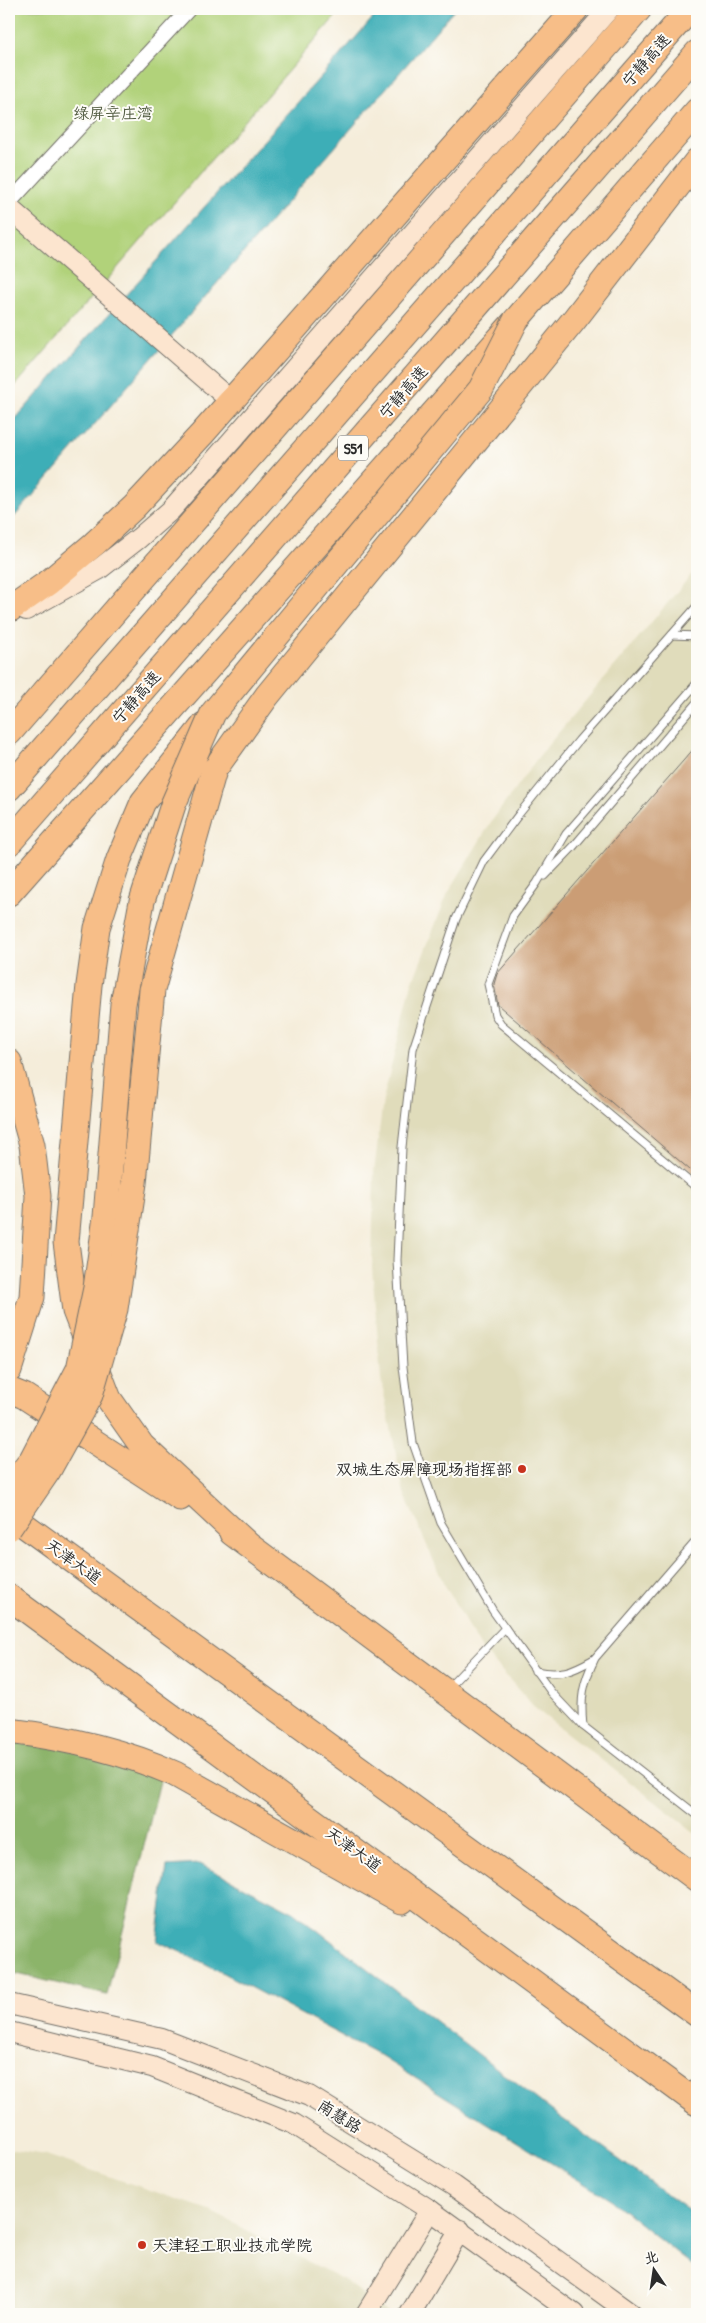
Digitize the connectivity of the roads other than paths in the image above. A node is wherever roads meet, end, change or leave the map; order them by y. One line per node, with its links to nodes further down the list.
1 (189, 9): 9 (street)
2 (576, 9): 12 (highway)
3 (609, 9): 15 (street)
4 (639, 9): 21 (highway)
5 (690, 9): 22 (highway, 宁静高速 / S51)
6 (697, 53): 23 (highway, 宁静高速 / S51)
7 (697, 111): 11 (highway)
8 (697, 161): 32 (highway, bridge)
9 (9, 203)
10 (9, 208): 12 (street)
11 (516, 320): 20 (highway, bridge); 25 (highway, bridge)
12 (231, 401): 14 (highway)
13 (697, 606): 16 (lane)
14 (9, 610)
15 (9, 619)
16 (672, 635): 17 (lane); 36 (lane)
17 (697, 636)
18 (697, 683): 24 (lane)
19 (697, 702): 24 (lane)
20 (213, 713): 30 (highway, bridge); 34 (highway, bridge)
21 (9, 733)
22 (9, 788)
23 (9, 843)
24 (537, 883): 27 (lane)
25 (9, 893)
26 (9, 1062): 28 (highway)
27 (697, 1188)
28 (9, 1370)
29 (9, 1390): 34 (highway)
30 (9, 1489)
31 (9, 1514): 46 (highway, 天津大道)
32 (9, 1528)
33 (697, 1540): 37 (lane)
34 (245, 1542): 39 (highway)
35 (9, 1597): 44 (highway, 天津大道)
36 (504, 1628): 38 (lane); 39 (lane)
37 (595, 1658): 38 (lane); 40 (lane)
38 (535, 1671): 40 (lane)
39 (445, 1691): 43 (highway)
40 (583, 1726): 42 (lane)
41 (9, 1731): 44 (highway)
42 (697, 1814)
43 (697, 1879)
44 (501, 1956): 48 (highway, 天津大道)
45 (9, 2004): 54 (street, 南慧路)
46 (697, 2014)
47 (9, 2032): 49 (street, 南慧路)
48 (697, 2103)
49 (430, 2210): 50 (street, 南慧路); 51 (street)
50 (460, 2230): 52 (street); 53 (street, 南慧路)
51 (366, 2314)
52 (410, 2314)
53 (574, 2314)
54 (630, 2314)

